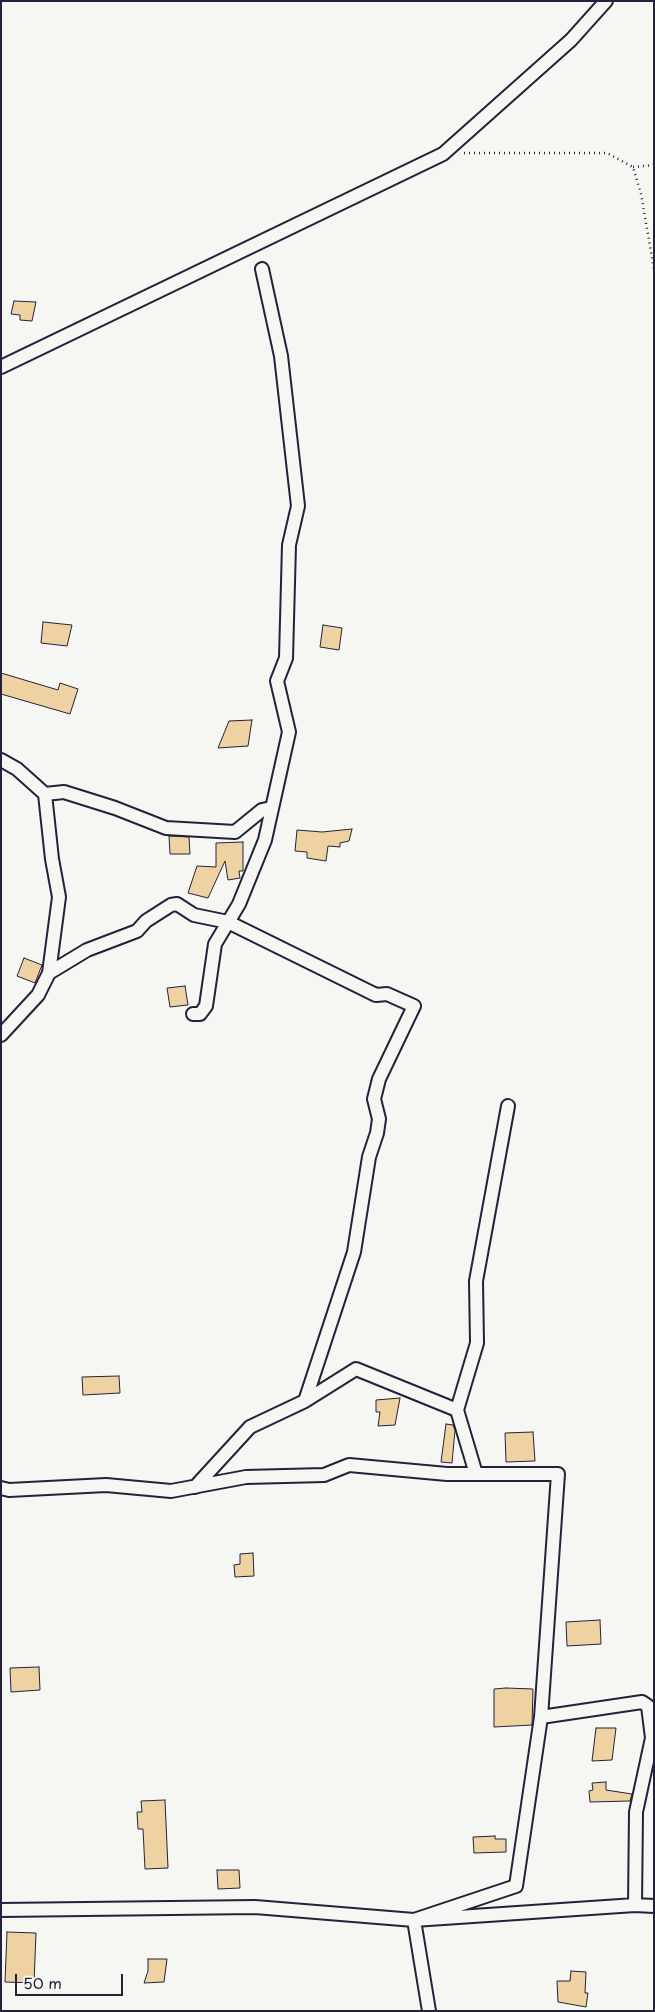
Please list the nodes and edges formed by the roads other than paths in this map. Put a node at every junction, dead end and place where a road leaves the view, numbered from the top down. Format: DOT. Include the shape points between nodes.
graph roads {
  1 [pos="606,1"];
  2 [pos="262,269"];
  3 [pos="1,367"];
  4 [pos="1,760"];
  5 [pos="46,794"];
  6 [pos="271,808"];
  7 [pos="228,922"];
  8 [pos="49,973"];
  9 [pos="194,1014"];
  10 [pos="1,1035"];
  11 [pos="508,1106"];
  12 [pos="305,1401"];
  13 [pos="457,1410"];
  14 [pos="476,1474"];
  15 [pos="194,1487"];
  16 [pos="1,1488"];
  17 [pos="542,1717"];
  18 [pos="635,1905"];
  19 [pos="654,1906"];
  20 [pos="1,1910"];
  21 [pos="414,1920"];
  22 [pos="429,2011"];
  1 -- 3 [label="street" via="571,40 443,154"];
  2 -- 6 [label="street" via="281,356 298,506 289,545 286,658 278,681 289,732"];
  4 -- 5 [label="street" via="17,768"];
  5 -- 6 [label="street" via="64,792 166,828 235,832 262,810"];
  5 -- 8 [label="street" via="59,898"];
  6 -- 7 [label="street" via="265,840 239,904"];
  7 -- 8 [label="street" via="194,915 177,904 171,905 137,931 87,950"];
  7 -- 9 [label="street" via="215,944 206,1006 200,1014"];
  7 -- 12 [label="street" via="368,992 387,994 414,1006 379,1079 374,1099 379,1119 377,1134 369,1156 354,1252"];
  8 -- 10 [label="street" via="38,995"];
  11 -- 13 [label="street" via="476,1281 477,1343"];
  12 -- 13 [label="street" via="356,1369"];
  12 -- 15 [label="street" via="250,1427"];
  13 -- 14 [label="street"];
  14 -- 15 [label="street" via="349,1466 324,1474 246,1477"];
  14 -- 17 [label="street" via="558,1474"];
  15 -- 16 [label="street" via="171,1491 106,1485"];
  17 -- 18 [label="street" via="642,1702 648,1706 652,1738 636,1812"];
  17 -- 21 [label="street" via="516,1886"];
  18 -- 19 [label="street"];
  18 -- 21 [label="street"];
  20 -- 21 [label="street" via="255,1907"];
  21 -- 22 [label="street"];
}
